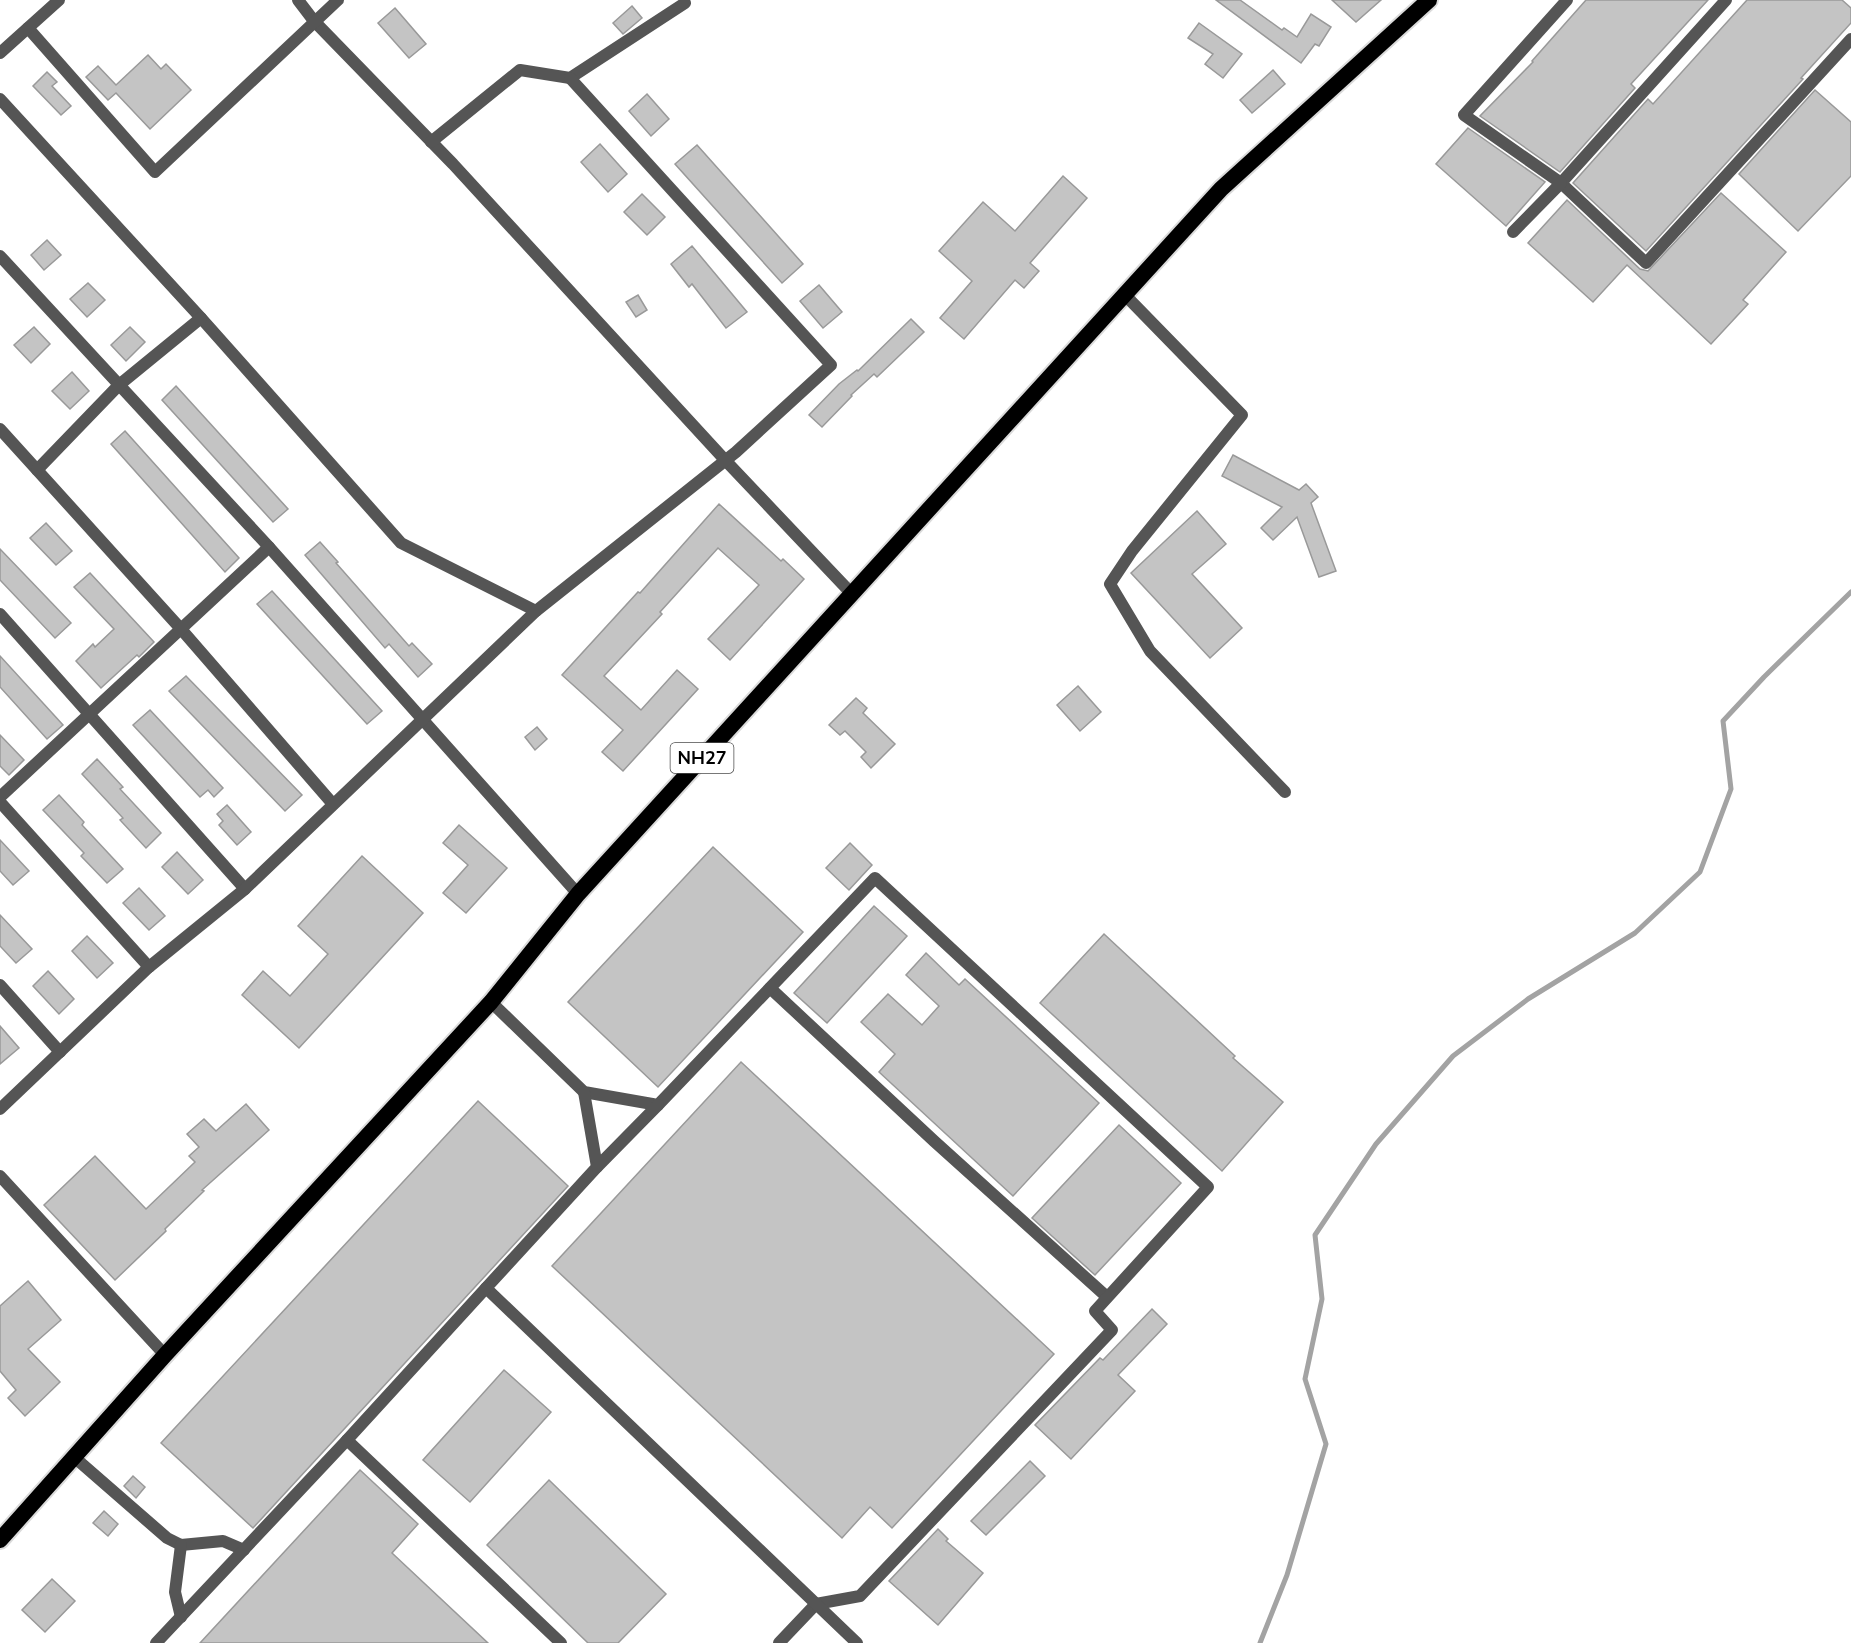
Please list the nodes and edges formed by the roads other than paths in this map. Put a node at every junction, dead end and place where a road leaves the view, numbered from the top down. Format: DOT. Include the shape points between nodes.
graph roads {
  1 [pos="59,0"];
  2 [pos="298,0"];
  3 [pos="338,0"];
  4 [pos="1429,0"];
  5 [pos="1567,0"];
  6 [pos="1726,0"];
  7 [pos="685,3"];
  8 [pos="314,21"];
  9 [pos="28,28"];
  10 [pos="1851,39"];
  11 [pos="0,53"];
  12 [pos="570,78"];
  13 [pos="0,99"];
  14 [pos="431,142"];
  15 [pos="1561,183"];
  16 [pos="1513,232"];
  17 [pos="0,256"];
  18 [pos="1125,295"];
  19 [pos="201,318"];
  20 [pos="119,385"];
  21 [pos="0,429"];
  22 [pos="725,460"];
  23 [pos="37,470"];
  24 [pos="268,546"];
  25 [pos="852,594"];
  26 [pos="536,611"];
  27 [pos="0,614"];
  28 [pos="181,629"];
  29 [pos="89,716"];
  30 [pos="423,720"];
  31 [pos="1285,792"];
  32 [pos="0,797"];
  33 [pos="0,802"];
  34 [pos="332,803"];
  35 [pos="245,888"];
  36 [pos="578,894"];
  37 [pos="148,967"];
  38 [pos="0,985"];
  39 [pos="770,988"];
  40 [pos="491,1002"];
  41 [pos="60,1052"];
  42 [pos="584,1092"];
  43 [pos="658,1105"];
  44 [pos="0,1109"];
  45 [pos="597,1167"];
  46 [pos="0,1176"];
  47 [pos="486,1288"];
  48 [pos="1107,1297"];
  49 [pos="165,1355"];
  50 [pos="347,1440"];
  51 [pos="74,1457"];
  52 [pos="0,1540"];
  53 [pos="181,1545"];
  54 [pos="244,1550"];
  55 [pos="816,1604"];
  56 [pos="181,1617"];
  57 [pos="156,1643"];
  58 [pos="561,1643"];
  59 [pos="779,1643"];
  60 [pos="857,1643"];
  1 -- 9 [label="street"];
  2 -- 8 [label="street"];
  3 -- 8 [label="street"];
  4 -- 18 [label="highway, NH27" via="1221,189"];
  5 -- 15 [label="street" via="1464,115"];
  6 -- 15 [label="street"];
  7 -- 12 [label="street"];
  8 -- 9 [label="street" via="155,172"];
  8 -- 14 [label="street"];
  9 -- 11 [label="street"];
  10 -- 15 [label="street" via="1646,263"];
  12 -- 14 [label="street" via="520,70"];
  12 -- 22 [label="street" via="831,365"];
  13 -- 19 [label="street"];
  14 -- 22 [label="street"];
  15 -- 16 [label="street"];
  17 -- 20 [label="street"];
  18 -- 25 [label="highway, NH27"];
  18 -- 31 [label="street" via="1242,415 1132,550 1110,584 1150,651"];
  19 -- 20 [label="street"];
  19 -- 26 [label="street" via="402,543"];
  20 -- 23 [label="street"];
  20 -- 24 [label="street"];
  21 -- 23 [label="street"];
  22 -- 25 [label="street"];
  22 -- 26 [label="street"];
  23 -- 28 [label="street"];
  24 -- 28 [label="street"];
  24 -- 30 [label="street"];
  25 -- 36 [label="highway, NH27"];
  26 -- 30 [label="street"];
  27 -- 29 [label="street"];
  28 -- 29 [label="street"];
  28 -- 34 [label="street"];
  29 -- 32 [label="street"];
  29 -- 35 [label="street"];
  30 -- 34 [label="street"];
  30 -- 36 [label="street"];
  33 -- 37 [label="street"];
  34 -- 35 [label="street"];
  35 -- 37 [label="street"];
  36 -- 40 [label="highway, NH27"];
  37 -- 41 [label="street"];
  38 -- 41 [label="street"];
  39 -- 43 [label="street"];
  39 -- 48 [label="street"];
  39 -- 48 [label="street" via="875,878 884,886 1208,1187"];
  40 -- 42 [label="street"];
  40 -- 49 [label="highway, NH27"];
  41 -- 44 [label="street"];
  42 -- 43 [label="street"];
  42 -- 45 [label="street"];
  43 -- 45 [label="street"];
  45 -- 47 [label="street"];
  46 -- 49 [label="street"];
  47 -- 50 [label="street"];
  47 -- 55 [label="street"];
  48 -- 55 [label="street" via="1095,1311 1112,1330 861,1596"];
  49 -- 51 [label="highway, NH27"];
  50 -- 54 [label="street"];
  50 -- 58 [label="street"];
  51 -- 52 [label="highway, NH27"];
  51 -- 53 [label="street" via="167,1538"];
  53 -- 54 [label="street" via="223,1541"];
  53 -- 56 [label="street" via="175,1592"];
  54 -- 56 [label="street"];
  55 -- 59 [label="street"];
  55 -- 60 [label="street"];
  56 -- 57 [label="street"];
}
